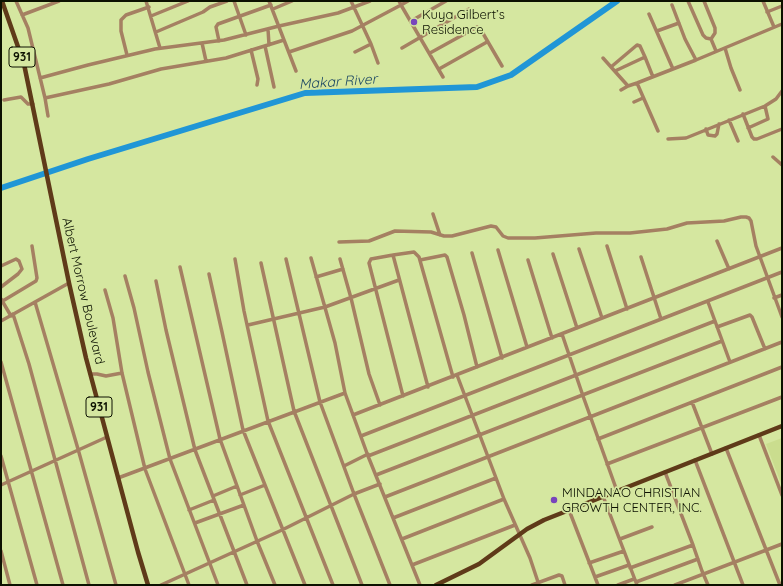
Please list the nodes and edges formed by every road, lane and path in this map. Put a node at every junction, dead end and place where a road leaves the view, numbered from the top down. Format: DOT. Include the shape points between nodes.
graph roads {
  1 [pos="2,1"];
  2 [pos="16,1"];
  3 [pos="59,1"];
  4 [pos="146,1"];
  5 [pos="188,1"];
  6 [pos="227,1"];
  7 [pos="234,1"];
  8 [pos="292,1"];
  9 [pos="351,1"];
  10 [pos="370,1"];
  11 [pos="408,1"];
  12 [pos="446,1"];
  13 [pos="688,1"];
  14 [pos="704,1"];
  15 [pos="763,1"];
  16 [pos="270,3"];
  17 [pos="400,3"];
  18 [pos="672,5"];
  19 [pos="782,6"];
  20 [pos="354,7"];
  21 [pos="148,8"];
  22 [pos="272,9"];
  23 [pos="469,9"];
  24 [pos="6,12"];
  25 [pos="768,12"];
  26 [pos="649,14"];
  27 [pos="1,15"];
  28 [pos="22,15"];
  29 [pos="151,16"];
  30 [pos="240,17"];
  31 [pos="411,22"];
  32 [pos="680,23"];
  33 [pos="782,24"];
  34 [pos="279,26"];
  35 [pos="362,27"];
  36 [pos="774,27"];
  37 [pos="268,29"];
  38 [pos="656,31"];
  39 [pos="156,32"];
  40 [pos="246,34"];
  41 [pos="420,37"];
  42 [pos="711,39"];
  43 [pos="284,40"];
  44 [pos="219,41"];
  45 [pos="487,42"];
  46 [pos="202,43"];
  47 [pos="371,44"];
  48 [pos="267,45"];
  49 [pos="160,48"];
  50 [pos="402,48"];
  51 [pos="726,48"];
  52 [pos="251,50"];
  53 [pos="716,51"];
  54 [pos="289,52"];
  55 [pos="355,52"];
  56 [pos="430,53"];
  57 [pos="127,56"];
  58 [pos="645,57"];
  59 [pos="603,58"];
  60 [pos="696,60"];
  61 [pos="206,61"];
  62 [pos="378,63"];
  63 [pos="502,66"];
  64 [pos="611,67"];
  65 [pos="439,69"];
  66 [pos="673,69"];
  67 [pos="296,71"];
  68 [pos="615,71"];
  69 [pos="443,77"];
  70 [pos="653,77"];
  71 [pos="40,78"];
  72 [pos="637,84"];
  73 [pos="256,85"];
  74 [pos="628,86"];
  75 [pos="274,87"];
  76 [pos="621,90"];
  77 [pos="740,90"];
  78 [pos="781,94"];
  79 [pos="45,98"];
  80 [pos="643,98"];
  81 [pos="4,100"];
  82 [pos="634,102"];
  83 [pos="33,104"];
  84 [pos="765,106"];
  85 [pos="743,114"];
  86 [pos="48,116"];
  87 [pos="729,120"];
  88 [pos="719,124"];
  89 [pos="748,128"];
  90 [pos="706,129"];
  91 [pos="782,129"];
  92 [pos="658,131"];
  93 [pos="668,139"];
  94 [pos="738,141"];
  95 [pos="773,157"];
  96 [pos="782,165"];
  97 [pos="433,214"];
  98 [pos="440,235"];
  99 [pos="717,241"];
  100 [pos="339,242"];
  101 [pos="32,246"];
  102 [pos="607,246"];
  103 [pos="782,248"];
  104 [pos="579,249"];
  105 [pos="498,250"];
  106 [pos="472,254"];
  107 [pos="553,254"];
  108 [pos="393,255"];
  109 [pos="641,257"];
  110 [pos="760,257"];
  111 [pos="311,258"];
  112 [pos="235,259"];
  113 [pos="286,259"];
  114 [pos="340,259"];
  115 [pos="420,260"];
  116 [pos="528,260"];
  117 [pos="261,263"];
  118 [pos="1,266"];
  119 [pos="180,267"];
  120 [pos="343,269"];
  121 [pos="729,269"];
  122 [pos="782,272"];
  123 [pos="209,274"];
  124 [pos="125,276"];
  125 [pos="316,276"];
  126 [pos="767,278"];
  127 [pos="399,280"];
  128 [pos="156,281"];
  129 [pos="69,283"];
  130 [pos="1,287"];
  131 [pos="376,288"];
  132 [pos="105,290"];
  133 [pos="782,295"];
  134 [pos="351,298"];
  135 [pos="654,298"];
  136 [pos="774,298"];
  137 [pos="1,301"];
  138 [pos="35,302"];
  139 [pos="708,302"];
  140 [pos="325,307"];
  141 [pos="627,309"];
  142 [pos="298,313"];
  143 [pos="12,315"];
  144 [pos="782,317"];
  145 [pos="602,318"];
  146 [pos="273,319"];
  147 [pos="661,319"];
  148 [pos="1,321"];
  149 [pos="715,321"];
  150 [pos="248,325"];
  151 [pos="717,327"];
  152 [pos="577,328"];
  153 [pos="562,334"];
  154 [pos="552,338"];
  155 [pos="722,342"];
  156 [pos="782,342"];
  157 [pos="527,347"];
  158 [pos="765,348"];
  159 [pos="569,355"];
  160 [pos="502,358"];
  161 [pos="1,362"];
  162 [pos="730,362"];
  163 [pos="478,367"];
  164 [pos="782,367"];
  165 [pos="122,373"];
  166 [pos="91,374"];
  167 [pos="455,376"];
  168 [pos="576,376"];
  169 [pos="428,387"];
  170 [pos="345,393"];
  171 [pos="403,396"];
  172 [pos="465,396"];
  173 [pos="583,396"];
  174 [pos="782,397"];
  175 [pos="320,402"];
  176 [pos="692,402"];
  177 [pos="380,405"];
  178 [pos="294,411"];
  179 [pos="353,416"];
  180 [pos="473,416"];
  181 [pos="590,417"];
  182 [pos="268,421"];
  183 [pos="782,426"];
  184 [pos="702,428"];
  185 [pos="243,430"];
  186 [pos="480,435"];
  187 [pos="759,435"];
  188 [pos="107,436"];
  189 [pos="361,436"];
  190 [pos="220,439"];
  191 [pos="598,439"];
  192 [pos="726,448"];
  193 [pos="78,449"];
  194 [pos="195,450"];
  195 [pos="712,454"];
  196 [pos="368,455"];
  197 [pos="1,456"];
  198 [pos="488,456"];
  199 [pos="170,459"];
  200 [pos="54,460"];
  201 [pos="696,460"];
  202 [pos="607,464"];
  203 [pos="344,466"];
  204 [pos="145,469"];
  205 [pos="32,470"];
  206 [pos="665,472"];
  207 [pos="376,475"];
  208 [pos="118,478"];
  209 [pos="496,478"];
  210 [pos="8,481"];
  211 [pos="380,484"];
  212 [pos="1,485"];
  213 [pos="265,485"];
  214 [pos="237,486"];
  215 [pos="617,491"];
  216 [pos="354,494"];
  217 [pos="240,495"];
  218 [pos="782,495"];
  219 [pos="603,496"];
  220 [pos="385,497"];
  221 [pos="213,498"];
  222 [pos="504,499"];
  223 [pos="244,505"];
  224 [pos="330,506"];
  225 [pos="189,510"];
  226 [pos="569,510"];
  227 [pos="219,513"];
  228 [pos="307,517"];
  229 [pos="393,518"];
  230 [pos="195,523"];
  231 [pos="515,525"];
  232 [pos="652,527"];
  233 [pos="282,530"];
  234 [pos="520,535"];
  235 [pos="402,539"];
  236 [pos="620,539"];
  237 [pos="257,541"];
  238 [pos="782,544"];
  239 [pos="694,545"];
  240 [pos="766,550"];
  241 [pos="1,551"];
  242 [pos="234,551"];
  243 [pos="624,551"];
  244 [pos="698,559"];
  245 [pos="209,563"];
  246 [pos="589,563"];
  247 [pos="733,563"];
  248 [pos="412,565"];
  249 [pos="630,567"];
  250 [pos="184,574"];
  251 [pos="703,575"];
  252 [pos="594,576"];
  253 [pos="635,582"];
  254 [pos="538,584"];
  255 [pos="10,585"];
  256 [pos="37,585"];
  257 [pos="63,585"];
  258 [pos="89,585"];
  259 [pos="116,585"];
  260 [pos="148,585"];
  261 [pos="161,585"];
  262 [pos="189,585"];
  263 [pos="218,585"];
  264 [pos="247,585"];
  265 [pos="275,585"];
  266 [pos="305,585"];
  267 [pos="333,585"];
  268 [pos="362,585"];
  269 [pos="390,585"];
  270 [pos="420,585"];
  271 [pos="436,585"];
  272 [pos="532,585"];
  273 [pos="565,585"];
  274 [pos="598,585"];
  275 [pos="618,585"];
  276 [pos="675,585"];
  277 [pos="708,585"];
  278 [pos="743,585"];
  279 [pos="780,585"];
  1 -- 24 [label="main road, Albert Morrow Boulevard / 931"];
  2 -- 28 [label="street"];
  3 -- 28 [label="street"];
  4 -- 21 [label="street"];
  5 -- 29 [label="street"];
  6 -- 39 [label="street"];
  7 -- 30 [label="street"];
  8 -- 22 [label="street"];
  9 -- 20 [label="street"];
  10 -- 20 [label="street"];
  11 -- 17 [label="street"];
  12 -- 31 [label="street"];
  13 -- 42 [label="street" via="703,35"];
  14 -- 42 [label="street" via="715,28"];
  15 -- 25 [label="street"];
  16 -- 22 [label="street"];
  16 -- 30 [label="street"];
  17 -- 31 [label="street"];
  17 -- 35 [label="street"];
  18 -- 32 [label="street"];
  19 -- 25 [label="street"];
  20 -- 34 [label="street"];
  20 -- 35 [label="street"];
  21 -- 29 [label="street"];
  21 -- 57 [label="street" via="126,15 121,20"];
  22 -- 34 [label="street"];
  23 -- 41 [label="street"];
  24 -- 27 [label="street"];
  24 -- 83 [label="main road, Albert Morrow Boulevard / 931" via="24,64"];
  25 -- 36 [label="street"];
  26 -- 38 [label="street"];
  28 -- 71 [label="street" via="28,28"];
  29 -- 39 [label="street"];
  30 -- 40 [label="street"];
  30 -- 44 [label="street" via="217,25"];
  31 -- 41 [label="street"];
  32 -- 38 [label="street"];
  32 -- 60 [label="street"];
  33 -- 36 [label="street"];
  34 -- 37 [label="street"];
  34 -- 43 [label="street"];
  35 -- 47 [label="street"];
  35 -- 54 [label="street"];
  36 -- 51 [label="street"];
  37 -- 40 [label="street"];
  37 -- 48 [label="street"];
  38 -- 66 [label="street"];
  39 -- 49 [label="street"];
  40 -- 44 [label="street"];
  41 -- 50 [label="street"];
  41 -- 56 [label="street"];
  42 -- 53 [label="street"];
  43 -- 48 [label="street"];
  43 -- 54 [label="street"];
  44 -- 46 [label="street"];
  45 -- 56 [label="street" via="481,30 476,27"];
  45 -- 63 [label="street"];
  45 -- 65 [label="street"];
  46 -- 49 [label="street"];
  46 -- 61 [label="street"];
  47 -- 55 [label="street"];
  47 -- 62 [label="street"];
  48 -- 52 [label="street"];
  48 -- 75 [label="street"];
  49 -- 57 [label="street"];
  51 -- 53 [label="street"];
  51 -- 77 [label="street"];
  52 -- 61 [label="street"];
  52 -- 73 [label="street" via="258,79"];
  53 -- 60 [label="street"];
  54 -- 67 [label="street"];
  56 -- 65 [label="street"];
  57 -- 71 [label="street"];
  58 -- 64 [label="street" via="637,45"];
  58 -- 68 [label="street"];
  58 -- 70 [label="street"];
  59 -- 64 [label="street"];
  60 -- 66 [label="street"];
  61 -- 79 [label="street" via="162,69"];
  64 -- 68 [label="street"];
  65 -- 69 [label="street"];
  66 -- 70 [label="street"];
  68 -- 74 [label="street"];
  70 -- 72 [label="street"];
  71 -- 79 [label="street"];
  72 -- 74 [label="street"];
  72 -- 80 [label="street"];
  74 -- 76 [label="street"];
  78 -- 84 [label="street"];
  79 -- 86 [label="street"];
  80 -- 82 [label="street"];
  80 -- 92 [label="street"];
  81 -- 83 [label="street" via="21,97 28,104"];
  83 -- 129 [label="main road, Albert Morrow Boulevard / 931"];
  84 -- 85 [label="street"];
  84 -- 89 [label="street" via="768,119"];
  85 -- 87 [label="street"];
  85 -- 89 [label="street"];
  87 -- 88 [label="street"];
  87 -- 94 [label="street"];
  88 -- 90 [label="street"];
  88 -- 90 [label="street" via="715,136 708,135"];
  89 -- 91 [label="street" via="755,139"];
  90 -- 93 [label="street" via="683,138"];
  95 -- 96 [label="street"];
  97 -- 98 [label="street"];
  98 -- 100 [label="street" via="431,232 396,231 369,241"];
  98 -- 110 [label="street" via="452,236 491,226 496,227 508,238 630,233 744,217 751,221 754,242"];
  99 -- 121 [label="street"];
  101 -- 137 [label="street" via="37,279"];
  102 -- 141 [label="street"];
  103 -- 110 [label="street"];
  104 -- 145 [label="street"];
  105 -- 157 [label="street"];
  106 -- 160 [label="street"];
  107 -- 152 [label="street"];
  108 -- 115 [label="street" via="414,252"];
  108 -- 127 [label="street"];
  108 -- 131 [label="street" via="369,261"];
  109 -- 135 [label="street"];
  110 -- 121 [label="street"];
  110 -- 126 [label="street"];
  111 -- 125 [label="street"];
  112 -- 150 [label="street"];
  113 -- 142 [label="street"];
  114 -- 120 [label="street"];
  115 -- 163 [label="street" via="444,255 447,257"];
  115 -- 167 [label="street"];
  116 -- 154 [label="street"];
  117 -- 146 [label="street"];
  118 -- 130 [label="street" via="16,259 22,269"];
  119 -- 190 [label="street"];
  120 -- 125 [label="street"];
  120 -- 134 [label="street"];
  121 -- 135 [label="street"];
  122 -- 126 [label="street"];
  123 -- 185 [label="street"];
  124 -- 199 [label="street"];
  125 -- 140 [label="street"];
  126 -- 136 [label="street"];
  126 -- 139 [label="street"];
  127 -- 131 [label="street"];
  127 -- 169 [label="street"];
  128 -- 194 [label="street"];
  129 -- 138 [label="street"];
  129 -- 166 [label="main road, Albert Morrow Boulevard / 931"];
  131 -- 134 [label="street"];
  131 -- 171 [label="street"];
  132 -- 165 [label="street" via="113,318"];
  133 -- 136 [label="street"];
  134 -- 140 [label="street"];
  134 -- 177 [label="street"];
  135 -- 141 [label="street"];
  135 -- 147 [label="street"];
  136 -- 144 [label="street"];
  137 -- 143 [label="street"];
  138 -- 143 [label="street"];
  138 -- 193 [label="street"];
  139 -- 147 [label="street"];
  139 -- 149 [label="street"];
  140 -- 142 [label="street"];
  140 -- 170 [label="street" via="339,357"];
  141 -- 145 [label="street"];
  142 -- 146 [label="street"];
  142 -- 175 [label="street"];
  143 -- 148 [label="street"];
  143 -- 200 [label="street" via="29,364"];
  145 -- 152 [label="street"];
  146 -- 150 [label="street"];
  146 -- 178 [label="street"];
  147 -- 159 [label="street"];
  149 -- 151 [label="street"];
  149 -- 168 [label="street"];
  150 -- 182 [label="street"];
  151 -- 155 [label="street"];
  151 -- 158 [label="street" via="750,315"];
  152 -- 153 [label="street"];
  153 -- 154 [label="street"];
  153 -- 159 [label="street"];
  154 -- 157 [label="street"];
  155 -- 162 [label="street"];
  155 -- 173 [label="street"];
  156 -- 158 [label="street"];
  157 -- 160 [label="street"];
  158 -- 162 [label="street"];
  159 -- 168 [label="street"];
  159 -- 172 [label="street"];
  160 -- 163 [label="street"];
  161 -- 205 [label="street"];
  162 -- 181 [label="street"];
  163 -- 167 [label="street"];
  164 -- 176 [label="street"];
  165 -- 166 [label="street" via="106,376"];
  165 -- 204 [label="street"];
  166 -- 188 [label="main road, Albert Morrow Boulevard / 931"];
  167 -- 169 [label="street"];
  167 -- 172 [label="street"];
  168 -- 173 [label="street"];
  168 -- 180 [label="street"];
  169 -- 171 [label="street"];
  170 -- 175 [label="street"];
  170 -- 179 [label="street"];
  171 -- 177 [label="street"];
  172 -- 180 [label="street"];
  172 -- 189 [label="street"];
  173 -- 181 [label="street"];
  173 -- 186 [label="street"];
  174 -- 184 [label="street"];
  175 -- 178 [label="street"];
  175 -- 203 [label="street"];
  176 -- 184 [label="street"];
  176 -- 191 [label="street"];
  177 -- 179 [label="street"];
  178 -- 182 [label="street"];
  178 -- 224 [label="street"];
  179 -- 189 [label="street"];
  180 -- 186 [label="street"];
  180 -- 196 [label="street"];
  181 -- 191 [label="street"];
  181 -- 198 [label="street"];
  182 -- 185 [label="street"];
  182 -- 228 [label="street"];
  183 -- 187 [label="main road"];
  184 -- 195 [label="street"];
  184 -- 202 [label="street"];
  185 -- 190 [label="street"];
  185 -- 213 [label="street"];
  186 -- 198 [label="street"];
  186 -- 207 [label="street"];
  187 -- 192 [label="main road"];
  187 -- 218 [label="street"];
  188 -- 193 [label="street"];
  188 -- 208 [label="main road, Albert Morrow Boulevard / 931"];
  189 -- 196 [label="street"];
  190 -- 194 [label="street"];
  190 -- 214 [label="street"];
  191 -- 202 [label="street"];
  192 -- 195 [label="main road"];
  192 -- 240 [label="street"];
  193 -- 200 [label="street"];
  193 -- 259 [label="street"];
  194 -- 199 [label="street"];
  194 -- 221 [label="street"];
  195 -- 201 [label="main road"];
  196 -- 203 [label="street"];
  196 -- 207 [label="street"];
  197 -- 210 [label="street"];
  198 -- 209 [label="street"];
  198 -- 220 [label="street"];
  199 -- 204 [label="street"];
  199 -- 225 [label="street"];
  200 -- 205 [label="street"];
  200 -- 258 [label="street"];
  201 -- 206 [label="main road"];
  201 -- 247 [label="street" via="719,518"];
  202 -- 215 [label="street"];
  203 -- 216 [label="street"];
  204 -- 208 [label="street"];
  204 -- 250 [label="street"];
  205 -- 210 [label="street"];
  205 -- 257 [label="street"];
  206 -- 215 [label="main road"];
  206 -- 239 [label="street"];
  207 -- 211 [label="street"];
  208 -- 260 [label="main road, Albert Morrow Boulevard / 931"];
  209 -- 222 [label="street"];
  209 -- 229 [label="street"];
  210 -- 212 [label="street"];
  210 -- 256 [label="street"];
  211 -- 216 [label="street"];
  211 -- 220 [label="street"];
  213 -- 217 [label="street"];
  213 -- 233 [label="street"];
  214 -- 217 [label="street"];
  214 -- 221 [label="street"];
  215 -- 219 [label="main road"];
  216 -- 224 [label="street"];
  216 -- 269 [label="street"];
  217 -- 223 [label="street"];
  219 -- 226 [label="main road"];
  219 -- 236 [label="street"];
  220 -- 229 [label="street"];
  221 -- 225 [label="street"];
  221 -- 227 [label="street"];
  222 -- 231 [label="street"];
  222 -- 235 [label="street"];
  223 -- 227 [label="street"];
  223 -- 237 [label="street"];
  224 -- 228 [label="street"];
  224 -- 268 [label="street"];
  225 -- 230 [label="street"];
  226 -- 234 [label="main road" via="544,520"];
  226 -- 246 [label="street"];
  227 -- 230 [label="street"];
  227 -- 242 [label="street"];
  228 -- 233 [label="street"];
  228 -- 267 [label="street"];
  229 -- 235 [label="street"];
  230 -- 245 [label="street"];
  231 -- 234 [label="street"];
  231 -- 248 [label="street"];
  232 -- 236 [label="street"];
  233 -- 237 [label="street"];
  233 -- 266 [label="street"];
  234 -- 254 [label="street"];
  234 -- 271 [label="main road" via="479,564"];
  235 -- 248 [label="street"];
  236 -- 243 [label="street"];
  237 -- 242 [label="street"];
  237 -- 265 [label="street"];
  238 -- 240 [label="street"];
  239 -- 244 [label="street"];
  239 -- 249 [label="street"];
  240 -- 247 [label="street"];
  240 -- 279 [label="street"];
  241 -- 255 [label="street"];
  242 -- 245 [label="street"];
  242 -- 264 [label="street"];
  243 -- 246 [label="street"];
  243 -- 249 [label="street"];
  244 -- 251 [label="street"];
  244 -- 253 [label="street"];
  245 -- 250 [label="street"];
  245 -- 263 [label="street"];
  246 -- 252 [label="street"];
  247 -- 251 [label="street"];
  247 -- 278 [label="street"];
  248 -- 270 [label="street"];
  249 -- 252 [label="street"];
  249 -- 253 [label="street"];
  250 -- 261 [label="street"];
  250 -- 262 [label="street"];
  251 -- 276 [label="street"];
  251 -- 277 [label="street"];
  252 -- 274 [label="street"];
  253 -- 275 [label="street"];
  254 -- 272 [label="street"];
  254 -- 273 [label="street" via="559,575 562,576"];
}
